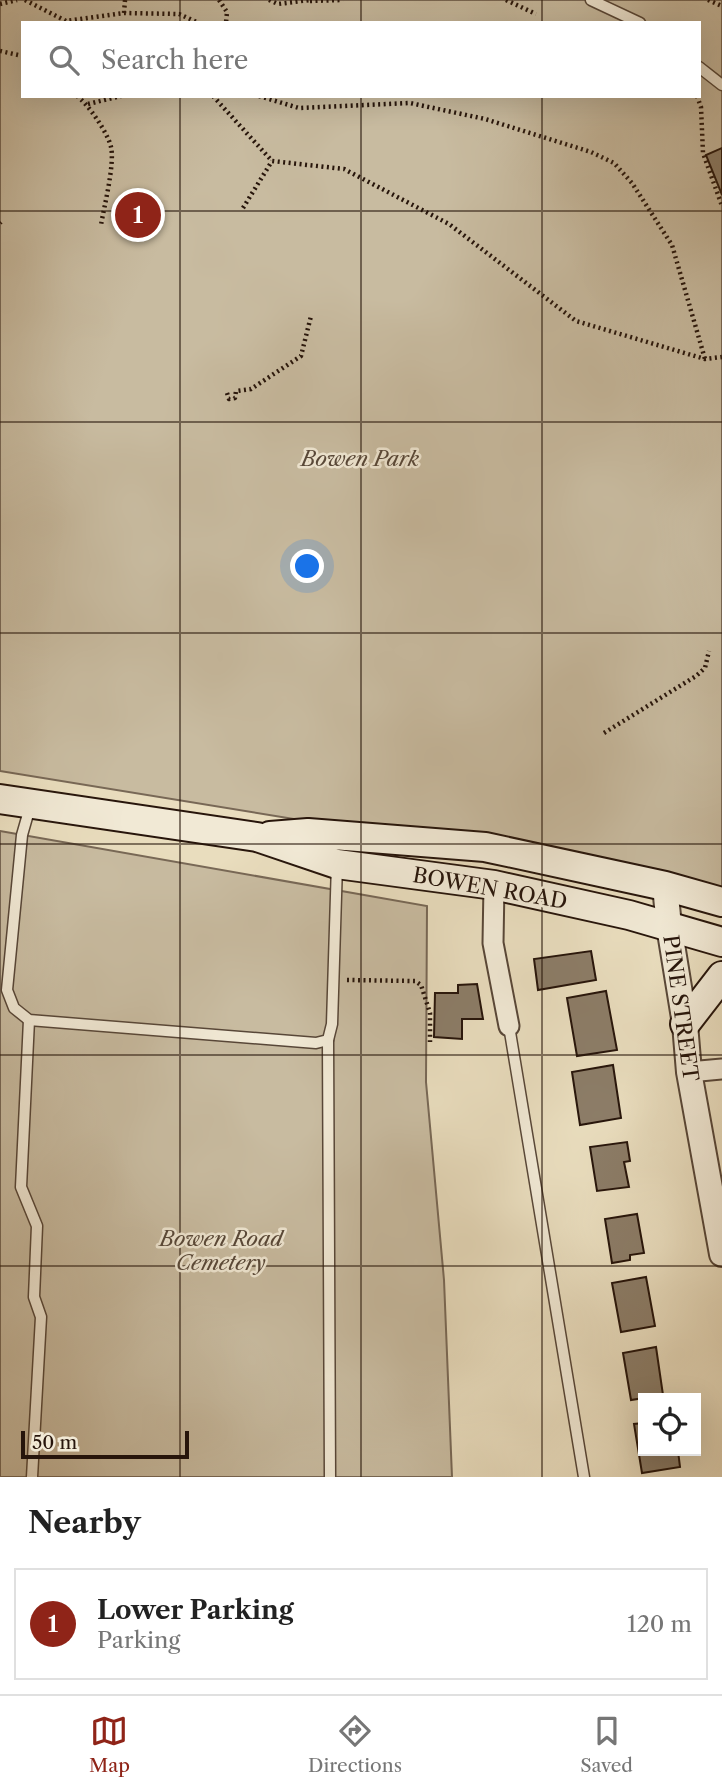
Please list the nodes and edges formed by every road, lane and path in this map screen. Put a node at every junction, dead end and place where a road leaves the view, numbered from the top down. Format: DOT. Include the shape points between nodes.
graph roads {
  1 [pos="17,0"];
  2 [pos="25,0"];
  3 [pos="125,0"];
  4 [pos="219,0"];
  5 [pos="268,0"];
  6 [pos="310,0"];
  7 [pos="343,0"];
  8 [pos="506,0"];
  9 [pos="591,0"];
  10 [pos="708,0"];
  11 [pos="277,2"];
  12 [pos="0,4"];
  13 [pos="722,6"];
  14 [pos="124,13"];
  15 [pos="536,14"];
  16 [pos="194,21"];
  17 [pos="226,21"];
  18 [pos="636,21"];
  19 [pos="0,51"];
  20 [pos="21,56"];
  21 [pos="701,69"];
  22 [pos="722,85"];
  23 [pos="80,98"];
  24 [pos="113,98"];
  25 [pos="215,98"];
  26 [pos="266,98"];
  27 [pos="698,98"];
  28 [pos="88,104"];
  29 [pos="272,161"];
  30 [pos="722,206"];
  31 [pos="243,208"];
  32 [pos="101,225"];
  33 [pos="311,316"];
  34 [pos="722,357"];
  35 [pos="705,359"];
  36 [pos="227,393"];
  37 [pos="709,651"];
  38 [pos="604,733"];
  39 [pos="0,799"];
  40 [pos="31,803"];
  41 [pos="257,837"];
  42 [pos="337,864"];
  43 [pos="494,885"];
  44 [pos="666,886"];
  45 [pos="722,902"];
  46 [pos="669,926"];
  47 [pos="722,942"];
  48 [pos="722,976"];
  49 [pos="332,980"];
  50 [pos="29,1020"];
  51 [pos="685,1024"];
  52 [pos="509,1026"];
  53 [pos="328,1040"];
  54 [pos="430,1042"];
  55 [pos="722,1069"];
  56 [pos="690,1072"];
  57 [pos="722,1254"];
  58 [pos="32,1477"];
  59 [pos="330,1477"];
  60 [pos="584,1477"];
  1 -- 12 [label="path"];
  2 -- 14 [label="path" via="66,21"];
  3 -- 14 [label="path"];
  4 -- 17 [label="path" via="227,12"];
  5 -- 11 [label="path"];
  6 -- 7 [label="path"];
  6 -- 11 [label="path"];
  8 -- 15 [label="path"];
  9 -- 18 [label="lane"];
  10 -- 13 [label="path"];
  14 -- 16 [label="path" via="179,14"];
  19 -- 20 [label="path"];
  21 -- 22 [label="lane"];
  23 -- 28 [label="path"];
  24 -- 28 [label="path"];
  25 -- 29 [label="path"];
  26 -- 35 [label="path" via="299,108 410,103 485,119 614,163 672,245"];
  27 -- 30 [label="path" via="703,153"];
  28 -- 32 [label="path" via="111,147"];
  29 -- 31 [label="path"];
  29 -- 35 [label="path" via="344,169 449,224 576,321"];
  33 -- 36 [label="path" via="301,356 251,389 236,391 235,398"];
  34 -- 35 [label="path"];
  37 -- 38 [label="path" via="705,668 696,676"];
  39 -- 40 [label="main road, BOWEN ROAD"];
  40 -- 41 [label="main road, BOWEN ROAD"];
  40 -- 50 [label="lane" via="22,835 7,990 14,1008"];
  41 -- 42 [label="main road, BOWEN ROAD"];
  41 -- 44 [label="main road, BOWEN ROAD" via="307,833 485,847"];
  42 -- 43 [label="main road, BOWEN ROAD"];
  42 -- 49 [label="lane"];
  43 -- 46 [label="main road, BOWEN ROAD"];
  43 -- 52 [label="street" via="492,943"];
  44 -- 45 [label="main road, BOWEN ROAD"];
  44 -- 46 [label="street, PINE STREET"];
  46 -- 47 [label="main road, BOWEN ROAD"];
  46 -- 51 [label="street, PINE STREET"];
  48 -- 51 [label="main road"];
  49 -- 53 [label="lane"];
  49 -- 54 [label="path" via="415,981 421,985 430,1013"];
  50 -- 53 [label="lane" via="316,1043"];
  50 -- 58 [label="lane" via="21,1187 37,1226 34,1297 41,1317"];
  51 -- 56 [label="street, PINE STREET"];
  52 -- 60 [label="lane"];
  53 -- 59 [label="lane"];
  55 -- 56 [label="street"];
  56 -- 57 [label="street, PINE STREET"];
}
